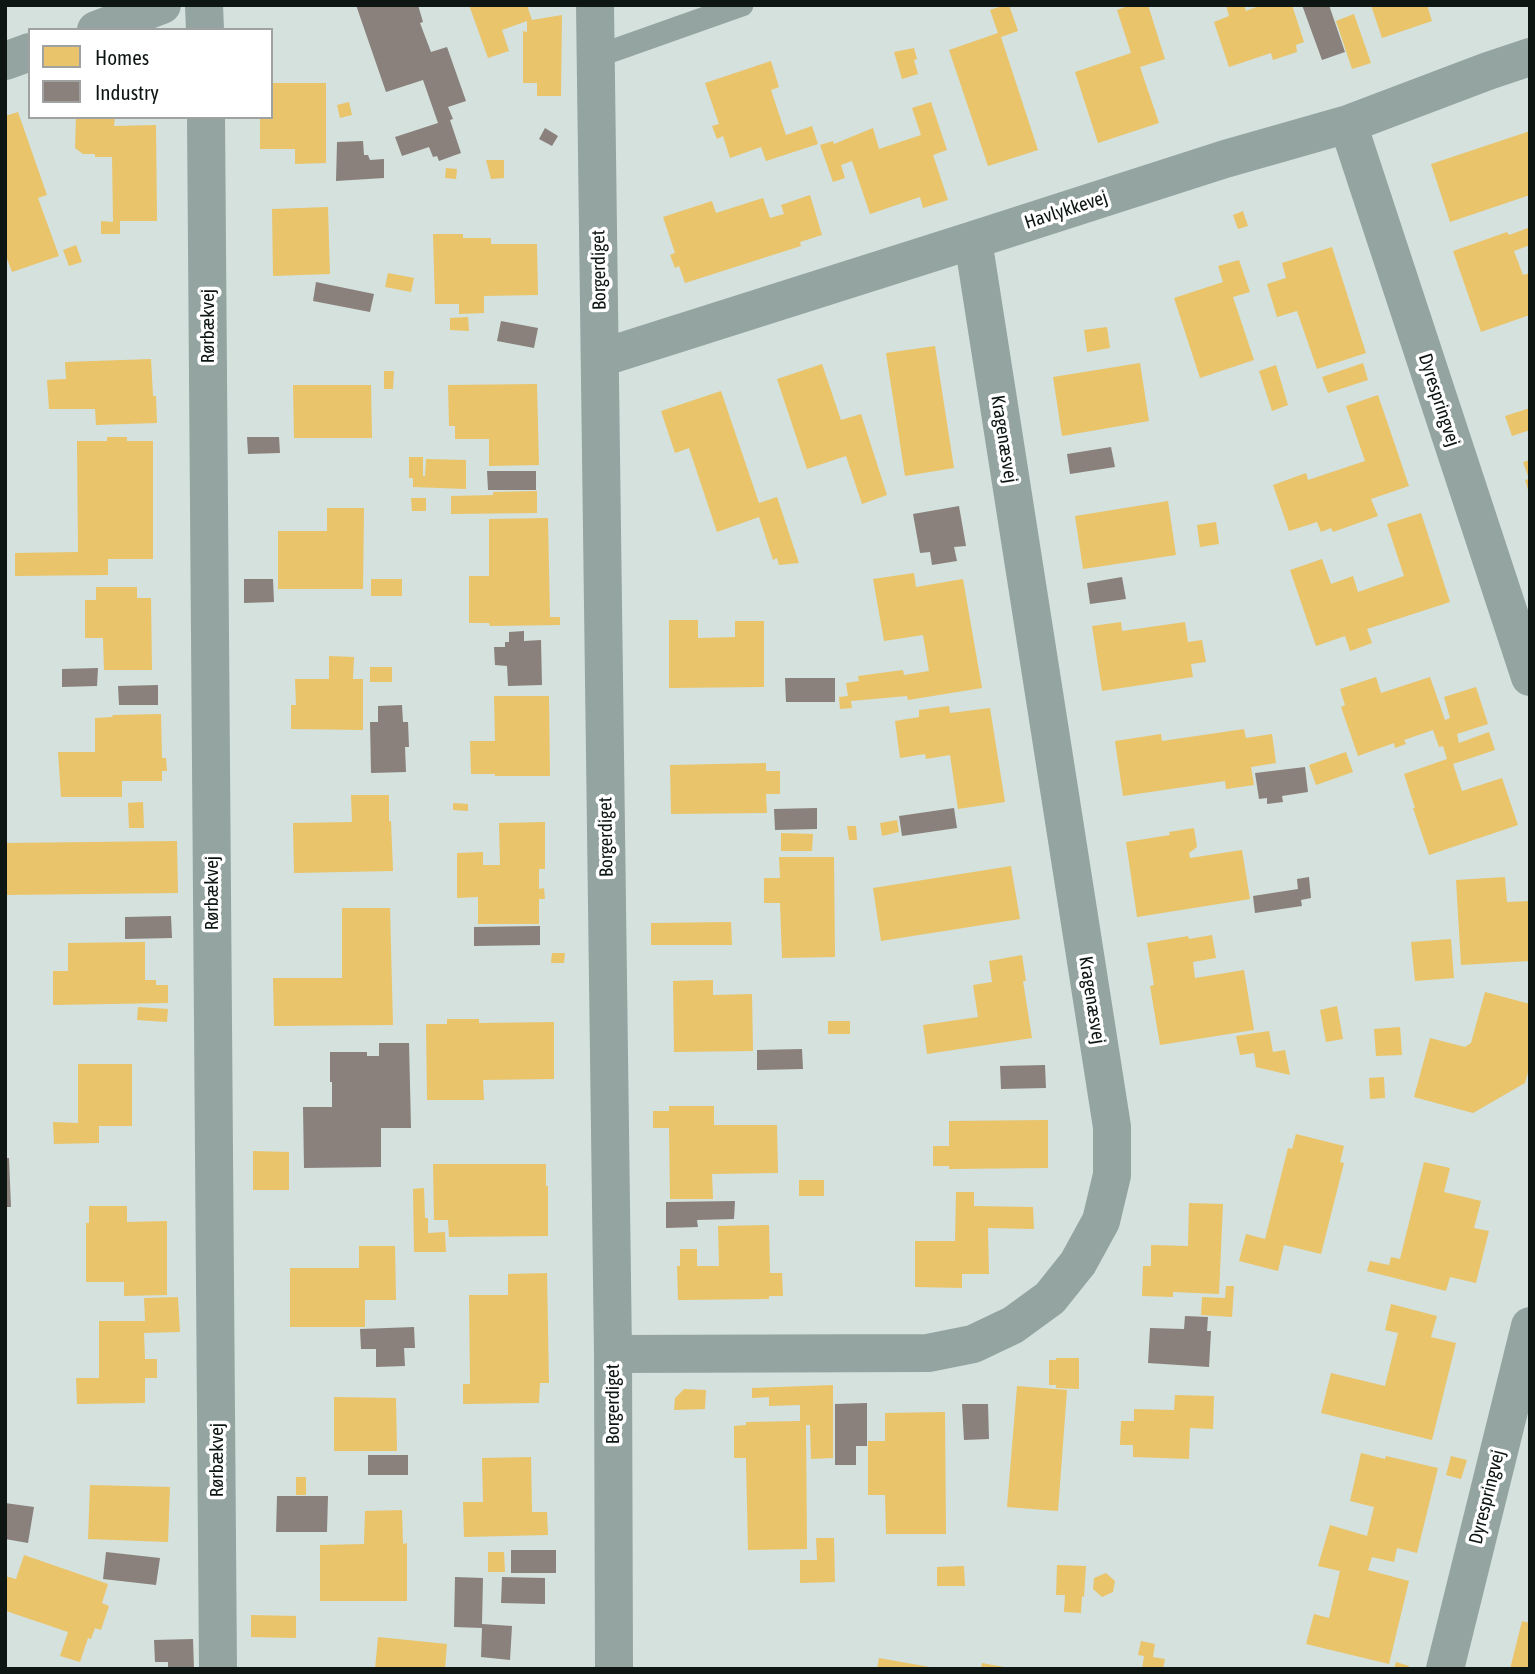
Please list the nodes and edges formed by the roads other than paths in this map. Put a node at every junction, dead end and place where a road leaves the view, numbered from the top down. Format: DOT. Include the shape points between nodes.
graph roads {
  1 [pos="162,5"];
  2 [pos="204,5"];
  3 [pos="595,5"];
  4 [pos="741,5"];
  5 [pos="103,20"];
  6 [pos="205,28"];
  7 [pos="28,53"];
  8 [pos="595,57"];
  9 [pos="1530,57"];
  10 [pos="5,61"];
  11 [pos="206,119"];
  12 [pos="1348,124"];
  13 [pos="973,240"];
  14 [pos="601,358"];
  15 [pos="1530,677"];
  16 [pos="1530,1326"];
  17 [pos="613,1354"];
  18 [pos="218,1669"];
  19 [pos="614,1669"];
  20 [pos="1445,1669"];
  1 -- 5 [label="street"];
  2 -- 6 [label="street"];
  3 -- 8 [label="street, Borgerdiget"];
  4 -- 8 [label="lane"];
  7 -- 10 [label="street"];
  8 -- 14 [label="street, Borgerdiget"];
  9 -- 12 [label="street, Havlykkevej"];
  11 -- 18 [label="street, Rørbækvej"];
  12 -- 13 [label="street, Havlykkevej"];
  12 -- 15 [label="street, Dyrespringvej"];
  13 -- 14 [label="street, Havlykkevej"];
  13 -- 17 [label="street, Kragenæsvej" via="1112,1126 1112,1175 1101,1221 1079,1263 1050,1298 1013,1325 972,1344 928,1353"];
  14 -- 17 [label="street, Borgerdiget"];
  16 -- 20 [label="street, Dyrespringvej"];
  17 -- 19 [label="street, Borgerdiget"];
}
